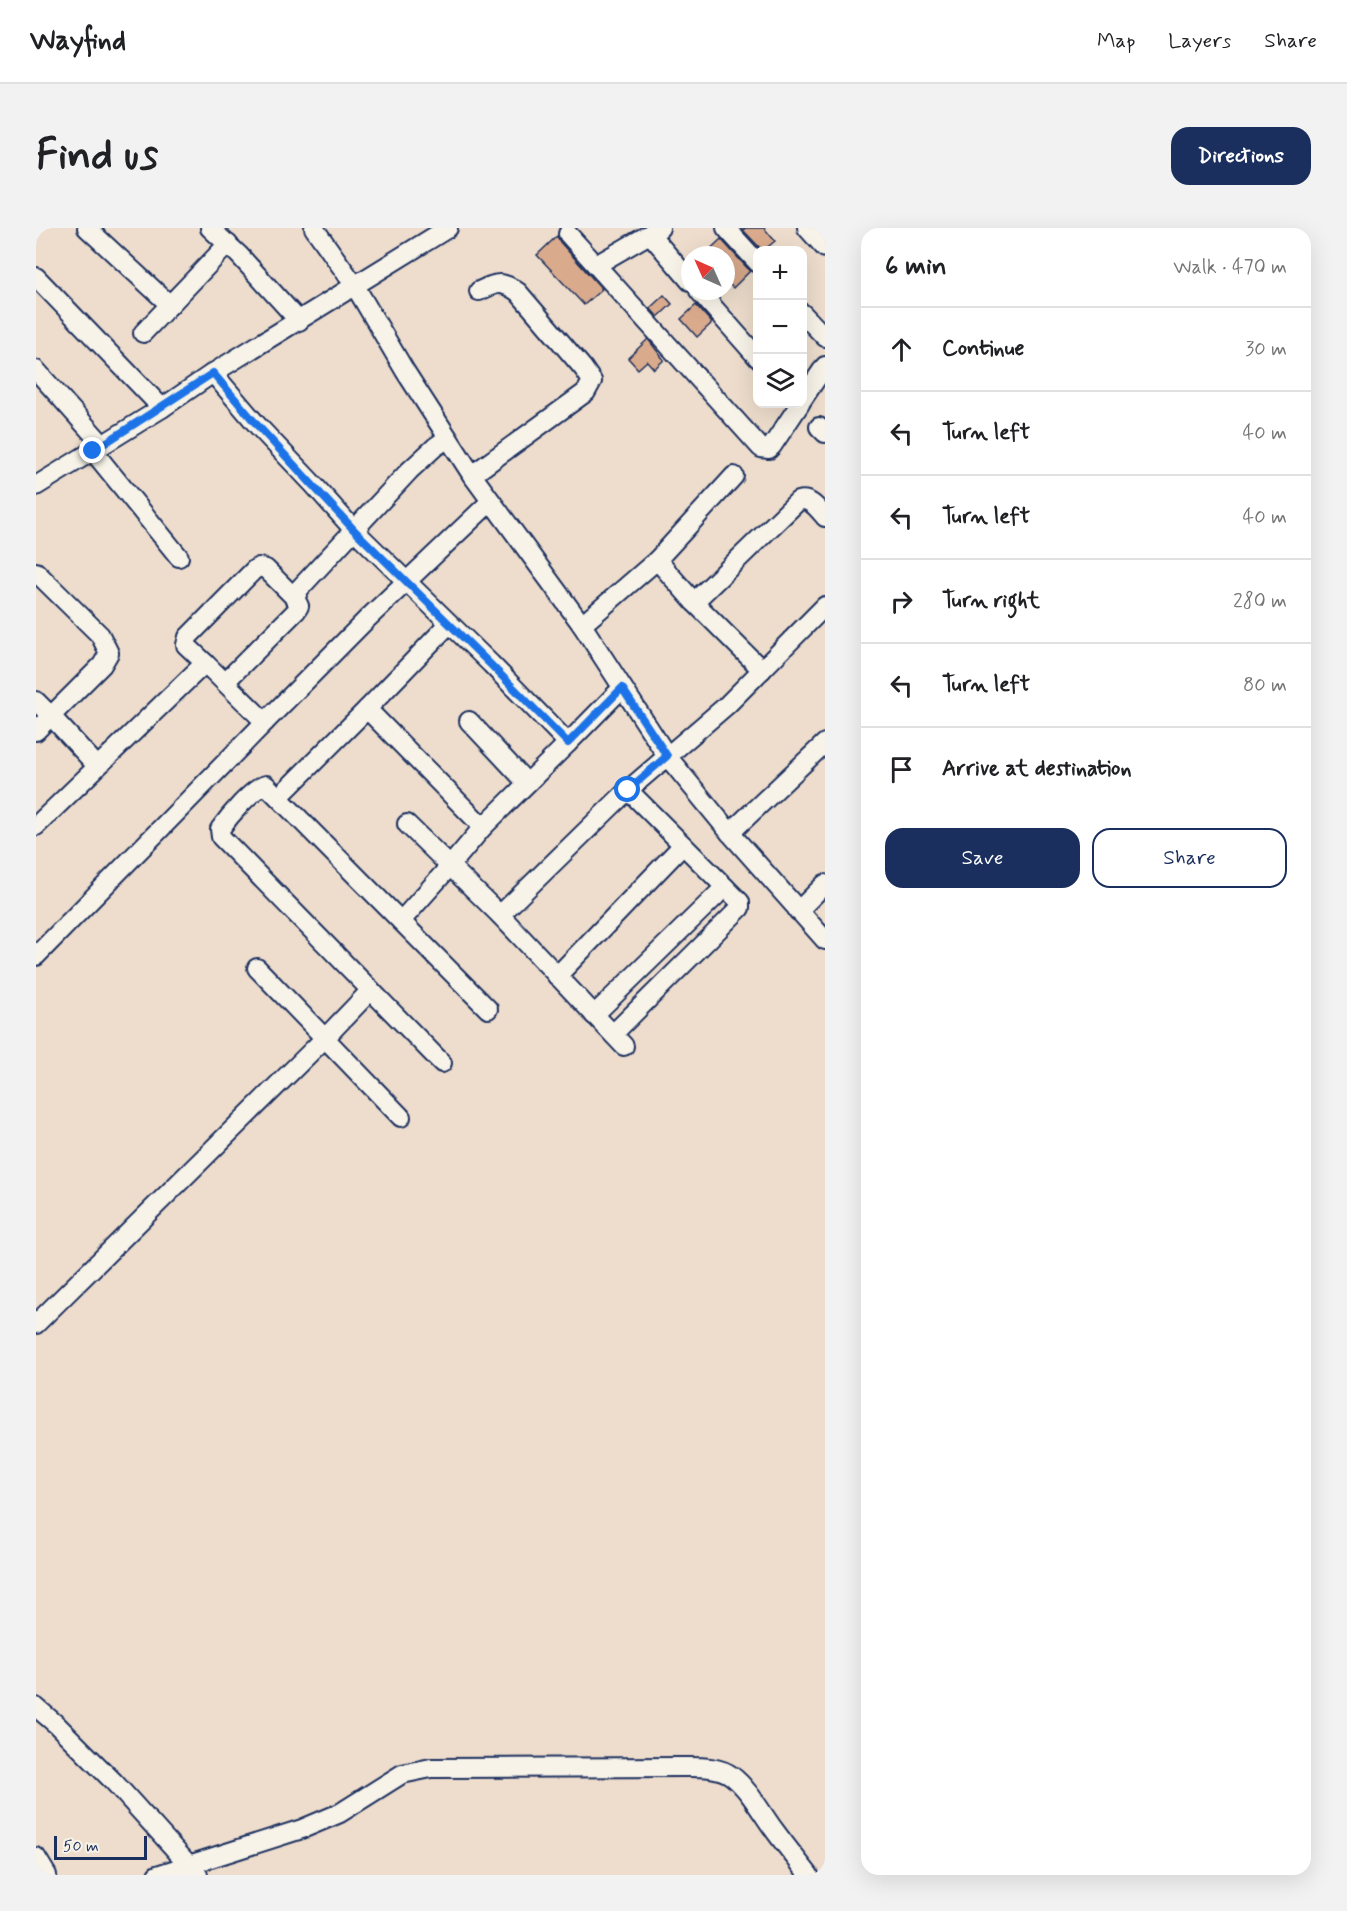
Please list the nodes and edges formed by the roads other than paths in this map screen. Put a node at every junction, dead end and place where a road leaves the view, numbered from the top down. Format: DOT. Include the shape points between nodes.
graph roads {
  1 [pos="87,228"];
  2 [pos="210,228"];
  3 [pos="314,228"];
  4 [pos="448,228"];
  5 [pos="726,228"];
  6 [pos="807,228"];
  7 [pos="655,231"];
  8 [pos="568,234"];
  9 [pos="228,244"];
  10 [pos="825,248"];
  11 [pos="753,258"];
  12 [pos="596,265"];
  13 [pos="681,267"];
  14 [pos="36,277"];
  15 [pos="355,286"];
  16 [pos="479,291"];
  17 [pos="707,300"];
  18 [pos="170,305"];
  19 [pos="807,318"];
  20 [pos="299,321"];
  21 [pos="142,333"];
  22 [pos="825,337"];
  23 [pos="754,354"];
  24 [pos="825,366"];
  25 [pos="36,370"];
  26 [pos="213,373"];
  27 [pos="807,393"];
  28 [pos="162,408"];
  29 [pos="797,408"];
  30 [pos="448,438"];
  31 [pos="98,447"];
  32 [pos="472,475"];
  33 [pos="734,476"];
  34 [pos="36,486"];
  35 [pos="490,502"];
  36 [pos="825,517"];
  37 [pos="354,530"];
  38 [pos="180,557"];
  39 [pos="657,560"];
  40 [pos="36,572"];
  41 [pos="406,581"];
  42 [pos="295,598"];
  43 [pos="694,602"];
  44 [pos="825,606"];
  45 [pos="449,624"];
  46 [pos="582,625"];
  47 [pos="205,663"];
  48 [pos="762,670"];
  49 [pos="225,682"];
  50 [pos="622,688"];
  51 [pos="36,701"];
  52 [pos="367,709"];
  53 [pos="51,716"];
  54 [pos="265,722"];
  55 [pos="469,722"];
  56 [pos="36,731"];
  57 [pos="568,743"];
  58 [pos="825,743"];
  59 [pos="667,756"];
  60 [pos="97,766"];
  61 [pos="527,783"];
  62 [pos="628,790"];
  63 [pos="279,796"];
  64 [pos="407,824"];
  65 [pos="36,825"];
  66 [pos="483,827"];
  67 [pos="730,833"];
  68 [pos="683,845"];
  69 [pos="450,866"];
  70 [pos="825,884"];
  71 [pos="725,887"];
  72 [pos="798,910"];
  73 [pos="500,915"];
  74 [pos="401,921"];
  75 [pos="825,940"];
  76 [pos="36,956"];
  77 [pos="257,968"];
  78 [pos="557,976"];
  79 [pos="371,990"];
  80 [pos="488,1010"];
  81 [pos="594,1015"];
  82 [pos="325,1038"];
  83 [pos="442,1063"];
  84 [pos="401,1117"];
  85 [pos="36,1323"];
  86 [pos="36,1707"];
  87 [pos="36,1857"];
  88 [pos="193,1870"];
  89 [pos="47,1875"];
  90 [pos="157,1875"];
  91 [pos="809,1875"];
  1 -- 18 [label="street"];
  2 -- 9 [label="street"];
  3 -- 15 [label="street"];
  4 -- 15 [label="street"];
  5 -- 11 [label="street"];
  6 -- 10 [label="street"];
  7 -- 12 [label="street"];
  7 -- 13 [label="street"];
  8 -- 12 [label="street"];
  9 -- 18 [label="street"];
  9 -- 20 [label="street"];
  12 -- 29 [label="street" via="761,448 772,446"];
  14 -- 28 [label="street"];
  15 -- 20 [label="street"];
  15 -- 30 [label="street"];
  16 -- 32 [label="street" via="499,283 518,292 592,381 586,392"];
  17 -- 23 [label="street"];
  18 -- 21 [label="street"];
  19 -- 22 [label="street"];
  20 -- 26 [label="street"];
  24 -- 27 [label="street"];
  25 -- 31 [label="street"];
  26 -- 28 [label="street"];
  26 -- 37 [label="street"];
  28 -- 31 [label="street"];
  30 -- 32 [label="street"];
  30 -- 37 [label="street" via="409,471"];
  31 -- 34 [label="street"];
  31 -- 38 [label="street"];
  32 -- 35 [label="street"];
  33 -- 39 [label="street"];
  35 -- 41 [label="street"];
  35 -- 46 [label="street"];
  36 -- 43 [label="street" via="807,500 798,501"];
  37 -- 41 [label="street"];
  37 -- 42 [label="street"];
  39 -- 43 [label="street"];
  39 -- 46 [label="street"];
  40 -- 53 [label="street" via="100,635 109,653"];
  41 -- 45 [label="street"];
  41 -- 54 [label="street"];
  42 -- 47 [label="street" via="266,569 255,569 188,638 186,645"];
  42 -- 49 [label="street" via="299,606 296,612"];
  43 -- 48 [label="street"];
  44 -- 48 [label="street"];
  45 -- 52 [label="street"];
  45 -- 57 [label="street"];
  46 -- 50 [label="street"];
  47 -- 49 [label="street"];
  47 -- 60 [label="street"];
  48 -- 59 [label="street"];
  49 -- 54 [label="street"];
  50 -- 57 [label="street"];
  50 -- 59 [label="street"];
  51 -- 53 [label="street"];
  52 -- 63 [label="street"];
  52 -- 66 [label="street"];
  53 -- 56 [label="street"];
  53 -- 60 [label="street"];
  54 -- 76 [label="street"];
  55 -- 61 [label="street"];
  57 -- 61 [label="street"];
  58 -- 67 [label="street"];
  59 -- 62 [label="street"];
  59 -- 67 [label="street"];
  60 -- 65 [label="street"];
  61 -- 66 [label="street"];
  62 -- 68 [label="street"];
  62 -- 73 [label="street"];
  63 -- 74 [label="street"];
  63 -- 79 [label="street" via="266,785 258,788 225,822 220,829 221,837"];
  64 -- 69 [label="street"];
  66 -- 69 [label="street"];
  67 -- 72 [label="street"];
  68 -- 71 [label="street"];
  68 -- 78 [label="street"];
  69 -- 73 [label="street"];
  69 -- 74 [label="street"];
  70 -- 72 [label="street"];
  71 -- 81 [label="street"];
  71 -- 81 [label="street" via="740,902 740,908 618,1040"];
  72 -- 75 [label="street"];
  73 -- 78 [label="street"];
  74 -- 80 [label="street"];
  77 -- 82 [label="street"];
  78 -- 81 [label="street"];
  79 -- 82 [label="street"];
  79 -- 83 [label="street"];
  82 -- 84 [label="street"];
  82 -- 85 [label="street"];
  86 -- 88 [label="street" via="114,1782"];
  87 -- 89 [label="street"];
  88 -- 90 [label="street"];
  88 -- 91 [label="street" via="340,1813 402,1774 416,1770 694,1767 721,1770 733,1776"];
}
